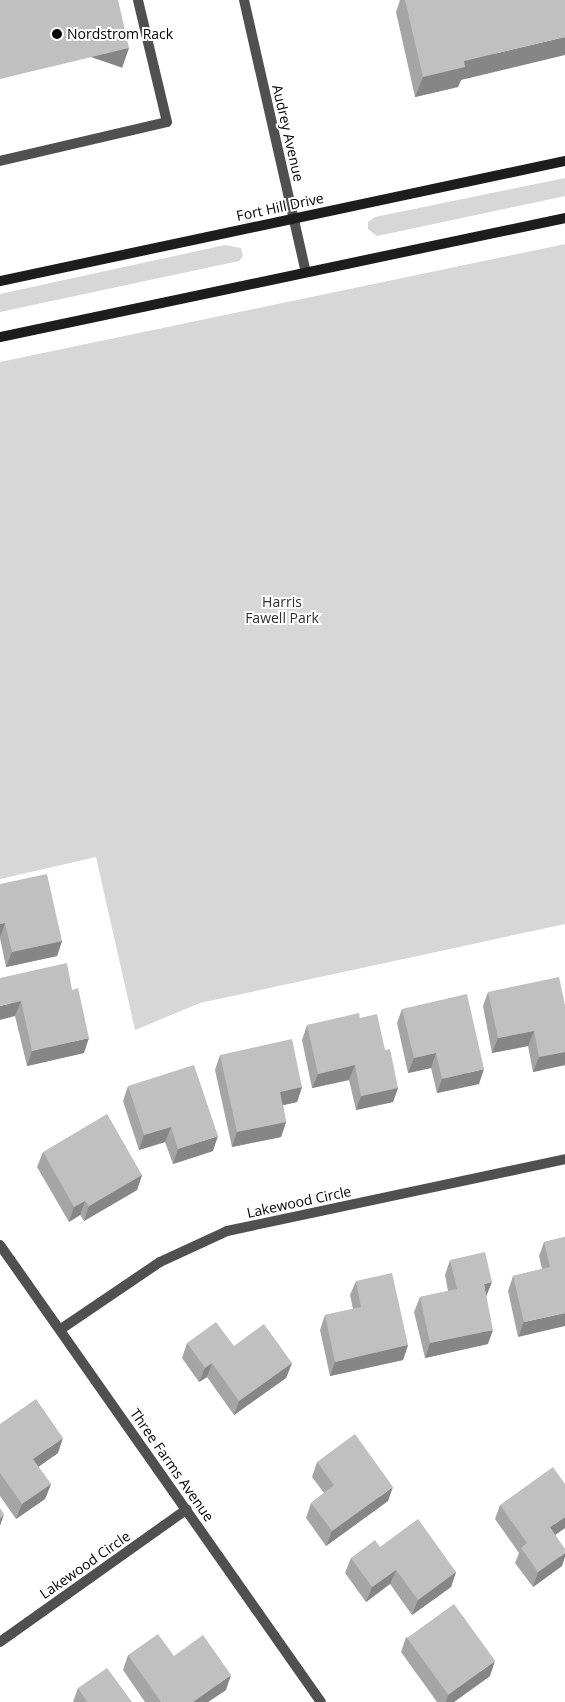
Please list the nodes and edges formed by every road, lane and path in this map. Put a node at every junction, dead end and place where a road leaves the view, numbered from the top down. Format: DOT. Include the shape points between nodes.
graph roads {
  1 [pos="138,0"];
  2 [pos="244,0"];
  3 [pos="0,161"];
  4 [pos="565,161"];
  5 [pos="293,218"];
  6 [pos="565,218"];
  7 [pos="306,272"];
  8 [pos="0,280"];
  9 [pos="0,337"];
  10 [pos="565,1159"];
  11 [pos="0,1245"];
  12 [pos="61,1329"];
  13 [pos="186,1510"];
  14 [pos="0,1642"];
  15 [pos="321,1702"];
  1 -- 3 [label="street" via="167,122"];
  2 -- 5 [label="street, Audrey Avenue"];
  4 -- 5 [label="street, Fort Hill Drive"];
  5 -- 7 [label="street, Audrey Avenue"];
  5 -- 8 [label="street, Fort Hill Drive"];
  6 -- 7 [label="street"];
  7 -- 9 [label="street"];
  10 -- 12 [label="street, Lakewood Circle" via="226,1231 160,1262"];
  11 -- 12 [label="street, Three Farms Avenue"];
  12 -- 13 [label="street, Three Farms Avenue"];
  13 -- 14 [label="street, Lakewood Circle"];
  13 -- 15 [label="street, Three Farms Avenue"];
}
